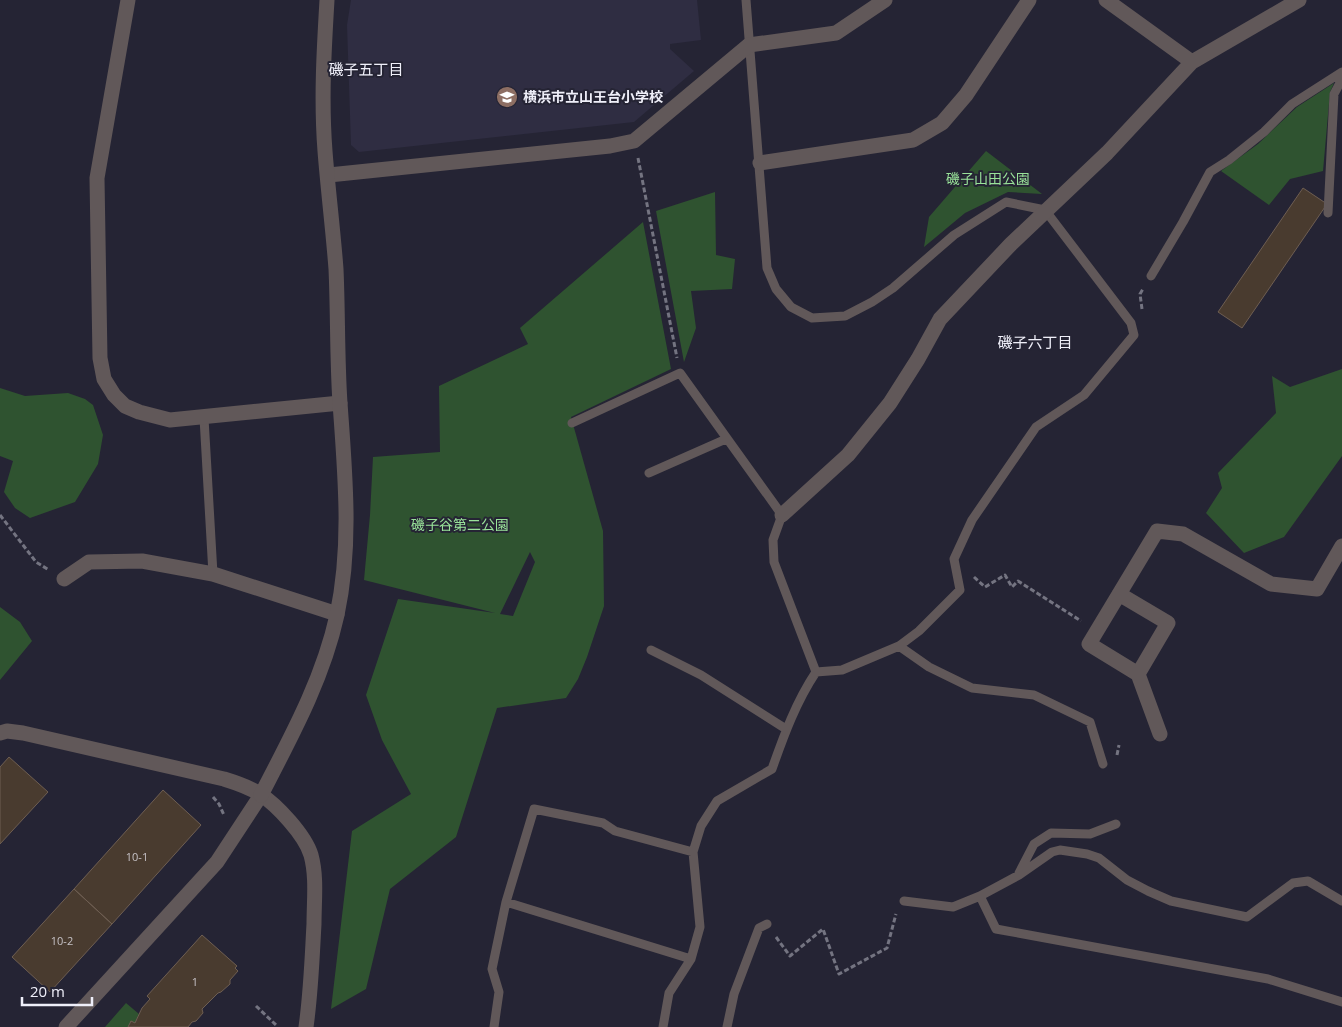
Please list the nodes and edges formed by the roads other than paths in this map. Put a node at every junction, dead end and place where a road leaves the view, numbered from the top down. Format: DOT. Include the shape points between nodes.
graph roads {
  1 [pos="128,0"];
  2 [pos="327,0"];
  3 [pos="746,0"];
  4 [pos="885,0"];
  5 [pos="1029,0"];
  6 [pos="1106,0"];
  7 [pos="1299,0"];
  8 [pos="749,45"];
  9 [pos="1192,62"];
  10 [pos="1342,72"];
  11 [pos="1342,78"];
  12 [pos="760,163"];
  13 [pos="328,175"];
  14 [pos="1045,210"];
  15 [pos="1328,213"];
  16 [pos="1151,276"];
  17 [pos="340,403"];
  18 [pos="204,418"];
  19 [pos="572,423"];
  20 [pos="726,439"];
  21 [pos="649,473"];
  22 [pos="782,515"];
  23 [pos="1342,546"];
  24 [pos="213,574"];
  25 [pos="64,579"];
  26 [pos="1119,594"];
  27 [pos="337,614"];
  28 [pos="899,646"];
  29 [pos="651,650"];
  30 [pos="816,672"];
  31 [pos="1138,674"];
  32 [pos="786,729"];
  33 [pos="0,733"];
  34 [pos="1160,734"];
  35 [pos="1103,764"];
  36 [pos="262,795"];
  37 [pos="1116,824"];
  38 [pos="693,852"];
  39 [pos="1019,875"];
  40 [pos="980,896"];
  41 [pos="904,901"];
  42 [pos="1342,901"];
  43 [pos="506,902"];
  44 [pos="767,924"];
  45 [pos="691,959"];
  46 [pos="1342,1002"];
  47 [pos="66,1027"];
  48 [pos="306,1027"];
  49 [pos="494,1027"];
  50 [pos="663,1027"];
  51 [pos="727,1027"];
  1 -- 18 [label="street" via="97,178 100,358 104,379 125,406 170,420"];
  2 -- 13 [label="street" via="322,64"];
  3 -- 8 [label="lane"];
  4 -- 8 [label="street" via="836,33"];
  5 -- 12 [label="street" via="966,95 942,123 912,140"];
  6 -- 9 [label="street"];
  7 -- 9 [label="street"];
  8 -- 12 [label="lane"];
  8 -- 13 [label="street" via="634,141"];
  9 -- 14 [label="street" via="1107,153"];
  10 -- 16 [label="lane" via="1292,104 1264,132 1210,172"];
  11 -- 15 [label="lane" via="1334,94"];
  12 -- 14 [label="lane" via="767,268 776,289 791,307 812,318 845,316 872,302 954,235 1006,202"];
  13 -- 17 [label="street" via="336,270"];
  14 -- 22 [label="street" via="940,319 890,403 848,455"];
  14 -- 28 [label="lane" via="1131,323 1134,335 1084,395 1036,427 972,520 954,559 960,590"];
  17 -- 18 [label="street"];
  17 -- 27 [label="street" via="346,544"];
  18 -- 24 [label="lane"];
  19 -- 20 [label="lane" via="680,373"];
  20 -- 21 [label="lane"];
  20 -- 22 [label="lane"];
  22 -- 30 [label="lane" via="773,540 774,562"];
  23 -- 26 [label="street" via="1317,589 1271,584 1183,534 1157,531"];
  24 -- 25 [label="street" via="142,561 89,562"];
  24 -- 27 [label="street"];
  26 -- 31 [label="street" via="1089,644"];
  26 -- 31 [label="street" via="1168,623"];
  27 -- 36 [label="street" via="328,649 303,714"];
  28 -- 30 [label="lane" via="842,670"];
  28 -- 35 [label="lane" via="928,667 972,688 1034,695 1090,722"];
  29 -- 32 [label="lane" via="701,675"];
  30 -- 32 [label="lane"];
  31 -- 34 [label="street"];
  32 -- 38 [label="lane" via="772,768 716,801 701,826"];
  33 -- 36 [label="street" via="23,733 224,779"];
  36 -- 47 [label="street" via="216,862"];
  36 -- 48 [label="street" via="291,822 311,854 315,882 311,989"];
  37 -- 39 [label="lane" via="1090,834 1051,833 1034,844"];
  38 -- 43 [label="lane" via="615,831 603,823 534,809"];
  38 -- 45 [label="lane" via="700,927"];
  39 -- 40 [label="lane"];
  39 -- 42 [label="lane" via="1060,850 1099,858 1127,880 1171,900 1247,917 1293,883 1308,881"];
  40 -- 41 [label="lane" via="953,907"];
  40 -- 46 [label="lane" via="996,930 1268,980"];
  43 -- 45 [label="lane"];
  43 -- 49 [label="lane" via="492,969 499,992"];
  44 -- 51 [label="lane" via="758,928 734,994"];
  45 -- 50 [label="lane" via="669,992"];
}
